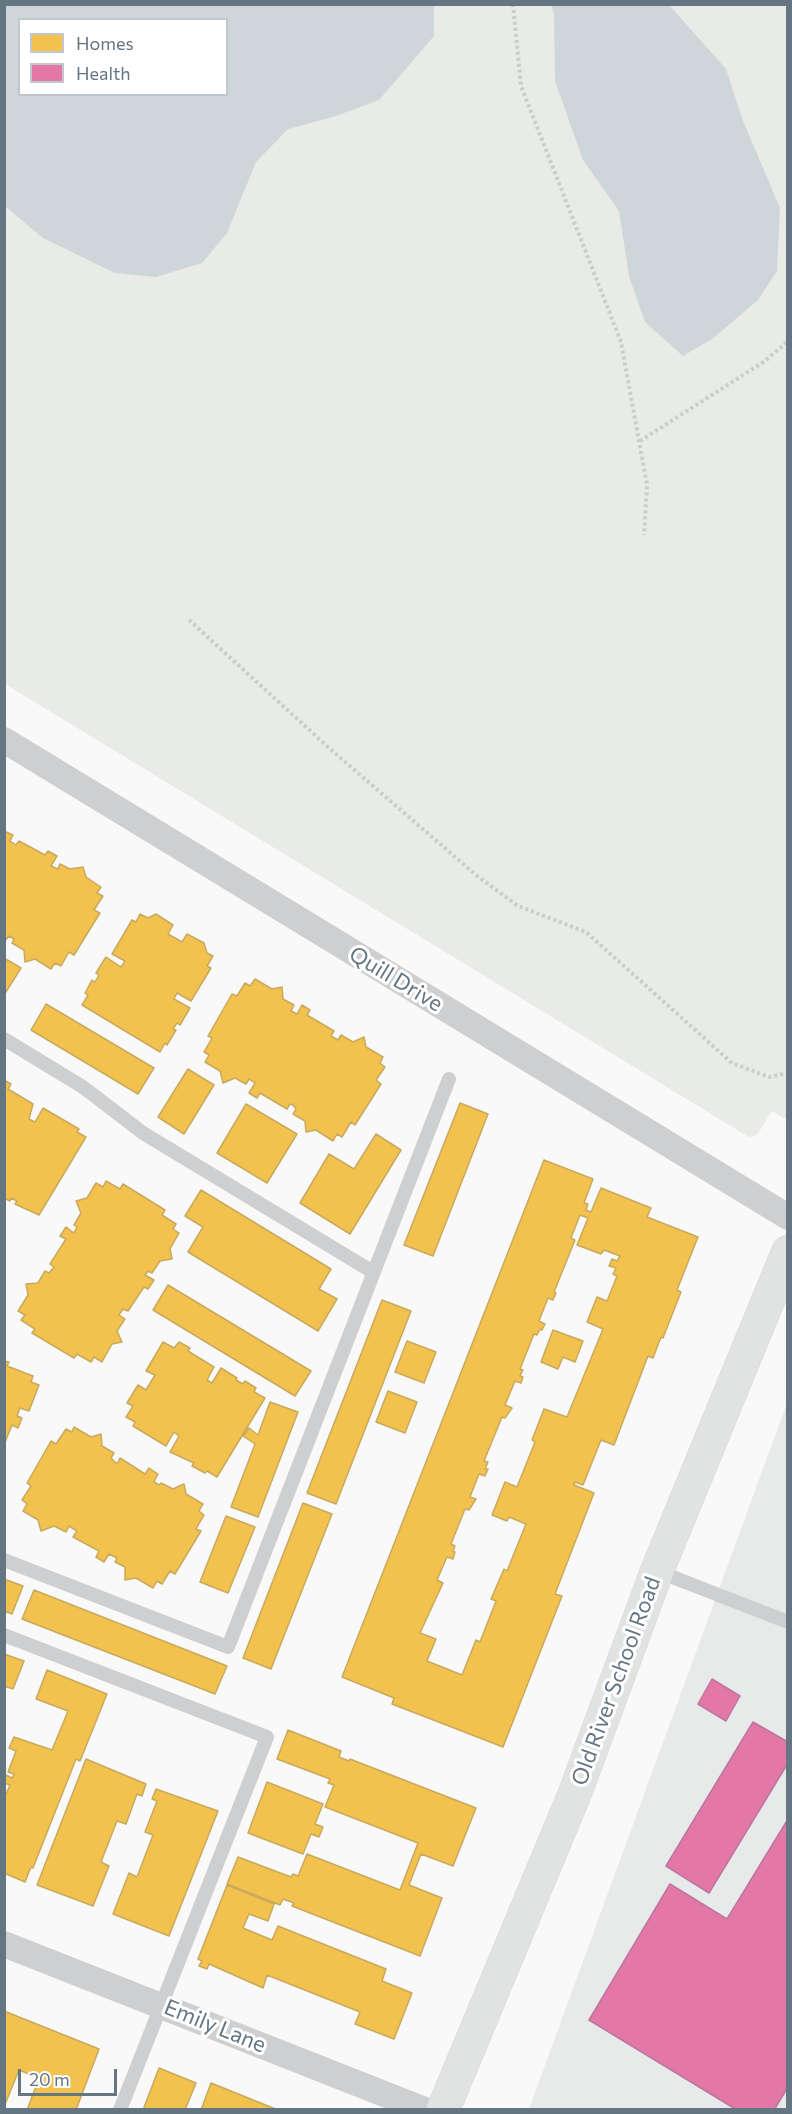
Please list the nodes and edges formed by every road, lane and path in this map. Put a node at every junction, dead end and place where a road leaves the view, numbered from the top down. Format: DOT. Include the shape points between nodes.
graph roads {
  1 [pos="513,4"];
  2 [pos="788,341"];
  3 [pos="640,441"];
  4 [pos="644,535"];
  5 [pos="189,620"];
  6 [pos="4,741"];
  7 [pos="4,1039"];
  8 [pos="788,1073"];
  9 [pos="449,1079"];
  10 [pos="788,1217"];
  11 [pos="788,1252"];
  12 [pos="373,1272"];
  13 [pos="4,1560"];
  14 [pos="657,1570"];
  15 [pos="788,1622"];
  16 [pos="4,1635"];
  17 [pos="4,1944"];
  18 [pos="160,2004"];
  19 [pos="120,2109"];
  20 [pos="425,2109"];
  21 [pos="443,2109"];
  1 -- 3 [label="path" via="521,86 621,342"];
  2 -- 3 [label="path" via="765,361"];
  3 -- 4 [label="path" via="647,485"];
  5 -- 8 [label="path" via="476,875 518,906 586,932 732,1063 769,1077"];
  6 -- 10 [label="street, Quill Drive"];
  7 -- 12 [label="lane" via="83,1087 143,1133"];
  9 -- 12 [label="lane"];
  11 -- 14 [label="main road, Old River School Road"];
  12 -- 13 [label="lane" via="228,1647"];
  14 -- 15 [label="lane"];
  14 -- 21 [label="main road, Old River School Road" via="574,1793"];
  16 -- 18 [label="lane" via="267,1737"];
  17 -- 18 [label="street, Emily Lane"];
  18 -- 19 [label="lane"];
  18 -- 20 [label="street, Emily Lane"];
}
